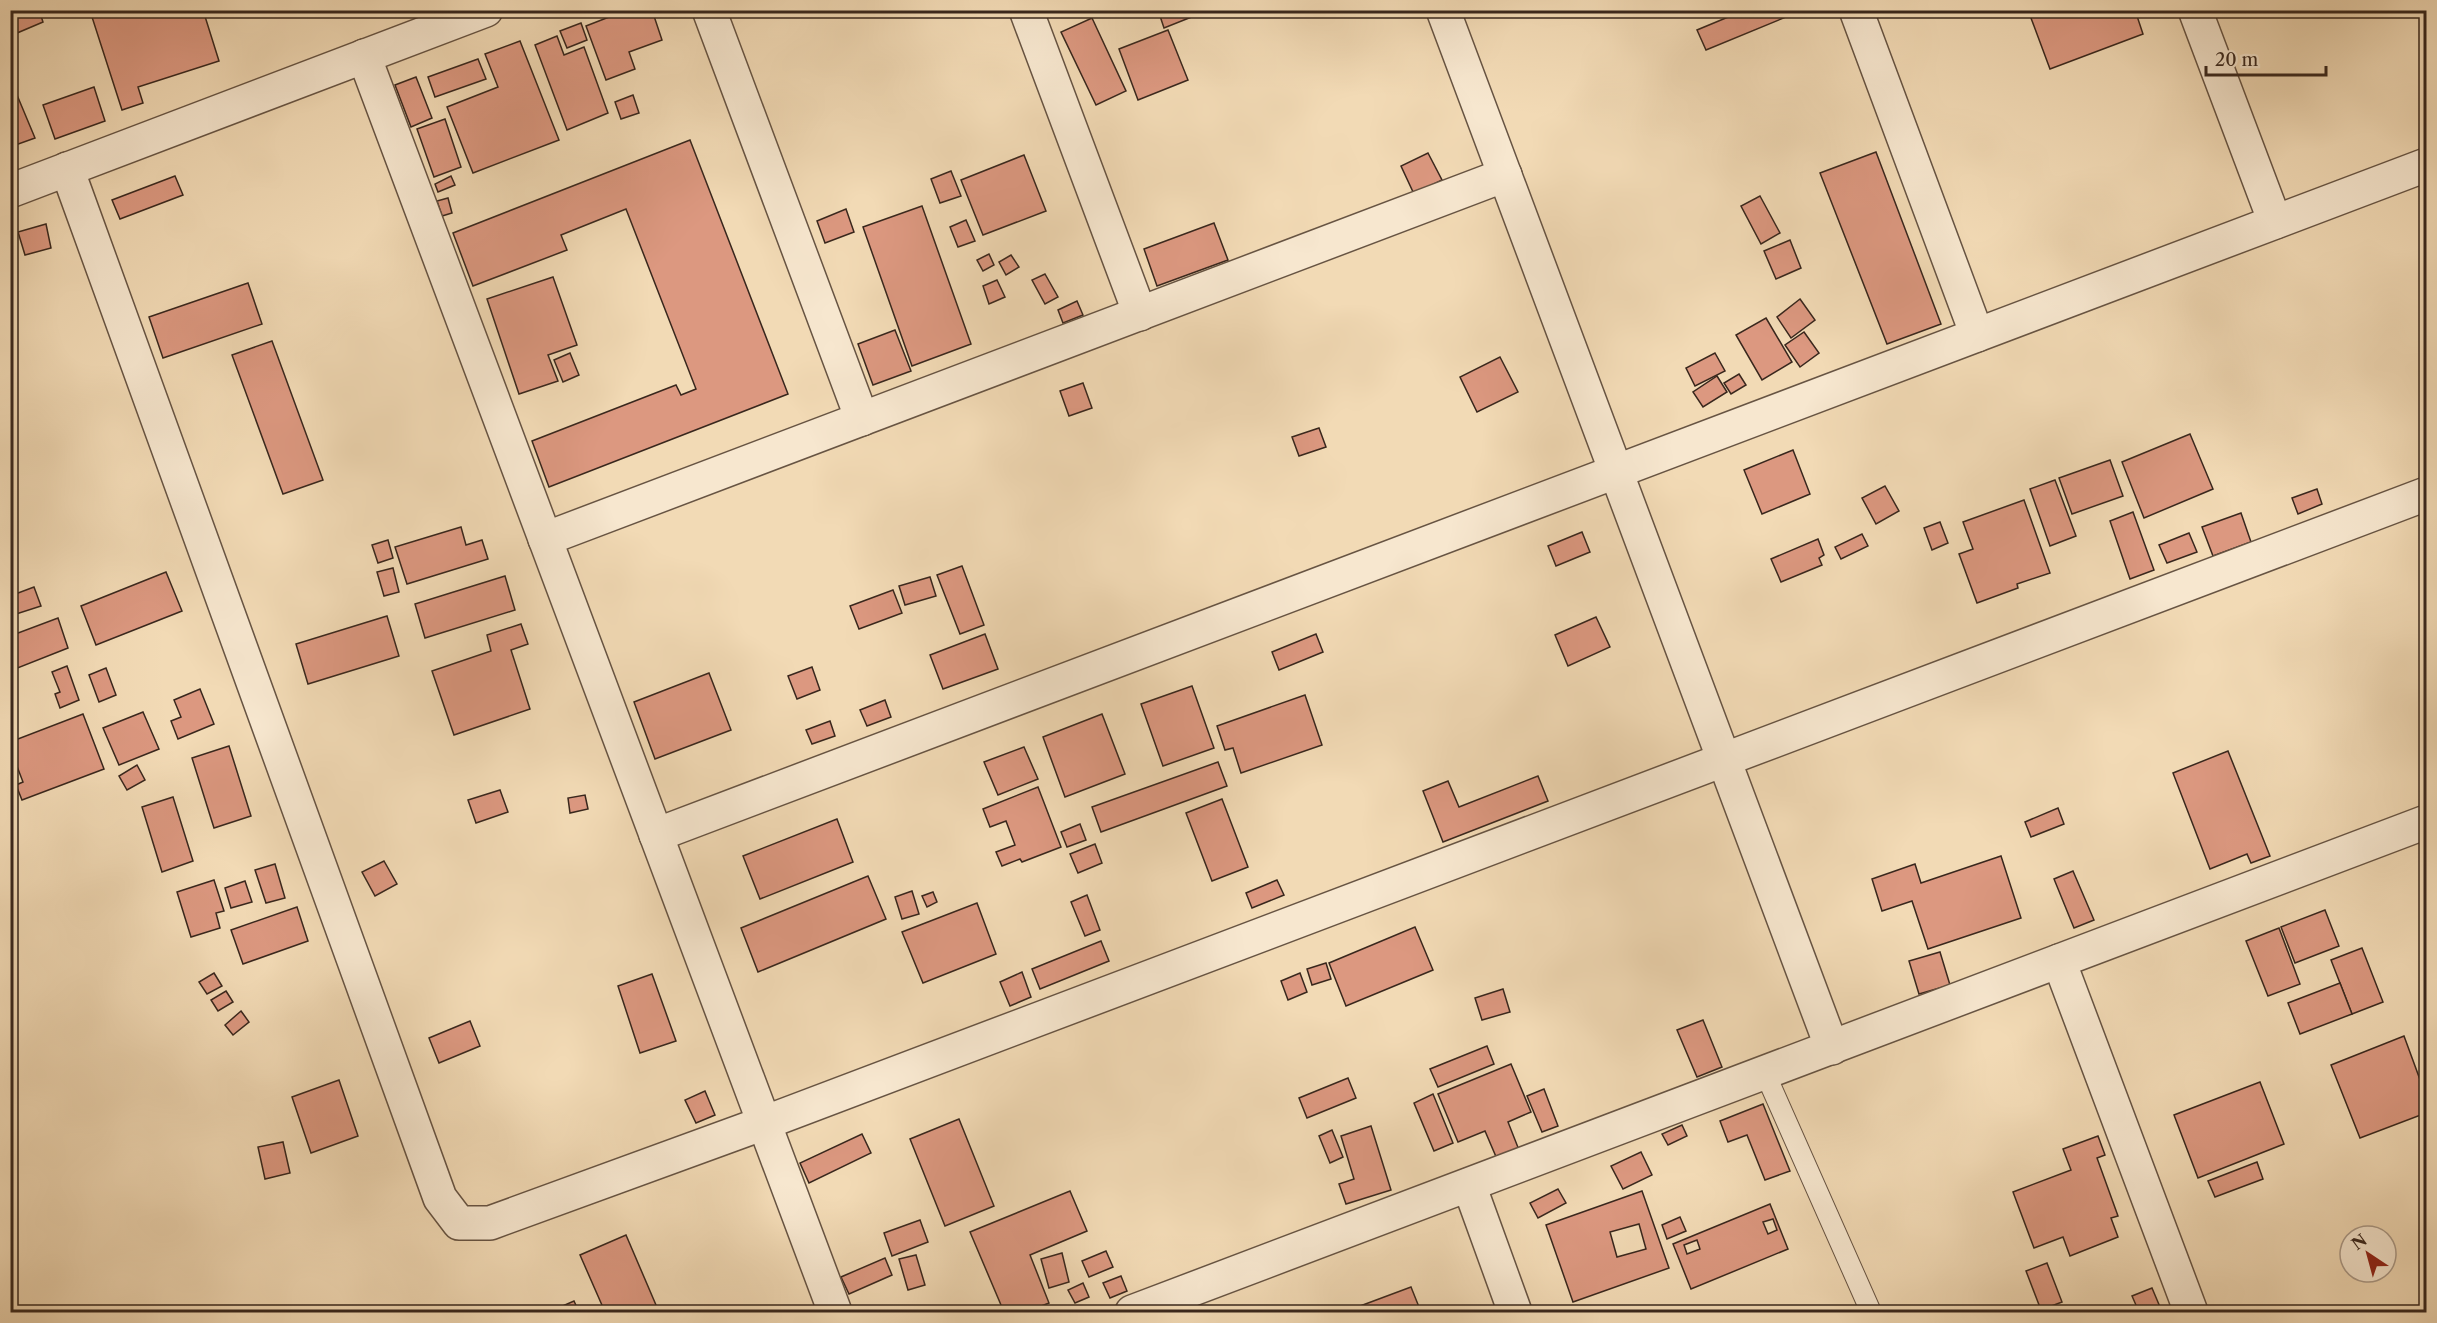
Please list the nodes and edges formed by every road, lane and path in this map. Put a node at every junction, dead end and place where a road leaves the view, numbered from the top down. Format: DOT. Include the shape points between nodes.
graph roads {
  1 [pos="486,10"];
  2 [pos="710,10"];
  3 [pos="1026,10"];
  4 [pos="1443,10"];
  5 [pos="1856,10"];
  6 [pos="2195,10"];
  7 [pos="364,57"];
  8 [pos="2427,165"];
  9 [pos="67,169"];
  10 [pos="1505,175"];
  11 [pos="10,191"];
  12 [pos="2275,222"];
  13 [pos="1140,314"];
  14 [pos="1977,335"];
  15 [pos="862,419"];
  16 [pos="1616,472"];
  17 [pos="2427,494"];
  18 [pos="545,539"];
  19 [pos="1724,759"];
  20 [pos="2427,822"];
  21 [pos="656,835"];
  22 [pos="2059,961"];
  23 [pos="1832,1048"];
  24 [pos="1765,1073"];
  25 [pos="764,1123"];
  26 [pos="1469,1185"];
  27 [pos="835,1312"];
  28 [pos="1132,1312"];
  29 [pos="1515,1312"];
  30 [pos="1871,1312"];
  31 [pos="2191,1312"];
  1 -- 7 [label="street"];
  2 -- 15 [label="street"];
  3 -- 13 [label="street"];
  4 -- 10 [label="street"];
  5 -- 14 [label="street"];
  6 -- 12 [label="street"];
  7 -- 9 [label="street"];
  7 -- 18 [label="street"];
  8 -- 12 [label="street"];
  9 -- 11 [label="street"];
  9 -- 25 [label="street" via="440,1198 459,1223 490,1224"];
  10 -- 13 [label="street"];
  10 -- 16 [label="street"];
  12 -- 14 [label="street"];
  13 -- 15 [label="street"];
  14 -- 16 [label="street"];
  15 -- 18 [label="street"];
  16 -- 19 [label="street"];
  16 -- 21 [label="street"];
  17 -- 19 [label="street"];
  18 -- 21 [label="street"];
  19 -- 23 [label="street"];
  19 -- 25 [label="street"];
  20 -- 22 [label="street"];
  21 -- 25 [label="street"];
  22 -- 23 [label="street"];
  22 -- 31 [label="street"];
  23 -- 24 [label="street"];
  24 -- 26 [label="street"];
  24 -- 30 [label="lane"];
  25 -- 27 [label="street"];
  26 -- 28 [label="street"];
  26 -- 29 [label="street"];
}
